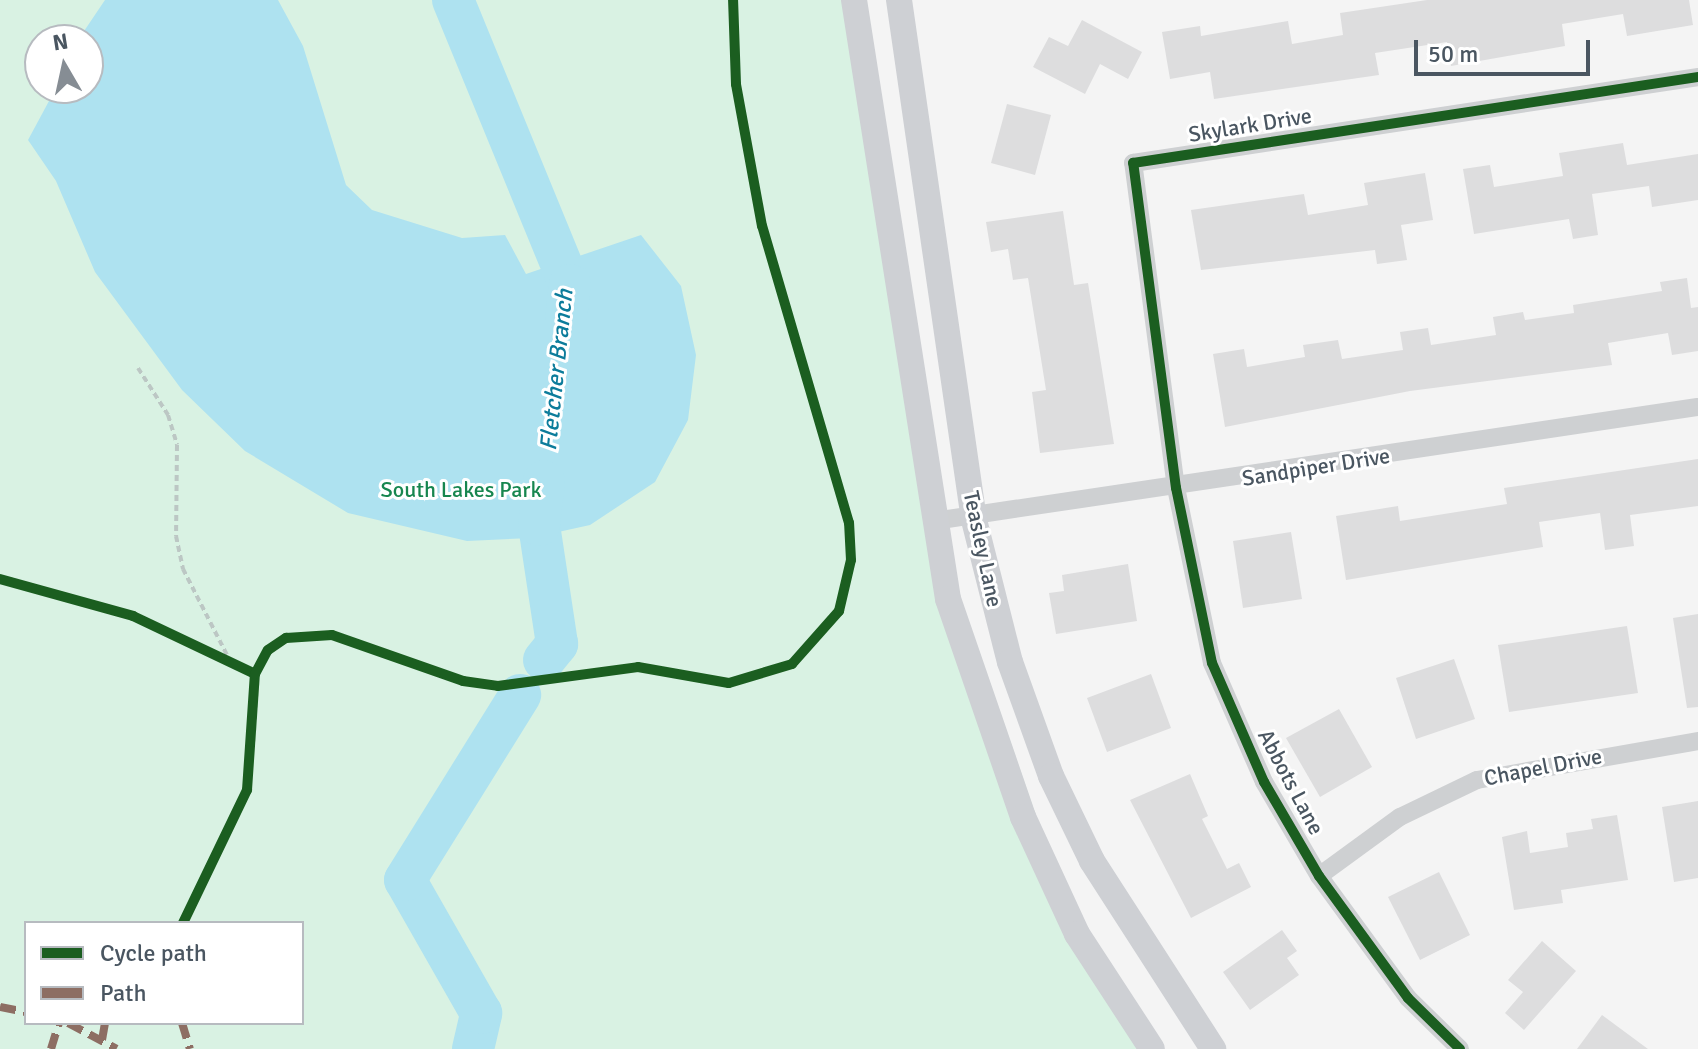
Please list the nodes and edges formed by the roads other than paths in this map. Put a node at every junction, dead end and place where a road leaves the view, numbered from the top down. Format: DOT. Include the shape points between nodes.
graph roads {
  1 [pos="854,0"];
  2 [pos="899,0"];
  3 [pos="1698,77"];
  4 [pos="1698,407"];
  5 [pos="1176,488"];
  6 [pos="974,520"];
  7 [pos="934,521"];
  8 [pos="1698,741"];
  9 [pos="1319,876"];
  10 [pos="1152,1049"];
  11 [pos="1213,1049"];
  12 [pos="1460,1049"];
  1 -- 7 [label="main road, Teasley Lane"];
  2 -- 6 [label="main road, Teasley Lane"];
  3 -- 5 [label="street, Skylark Drive" via="1133,163"];
  4 -- 5 [label="street, Sandpiper Drive"];
  5 -- 6 [label="street, Sandpiper Drive"];
  5 -- 9 [label="street, Abbots Lane" via="1212,663 1264,782"];
  6 -- 7 [label="street, Sandpiper Drive"];
  6 -- 11 [label="main road, Teasley Lane" via="1010,662 1051,776 1115,903"];
  7 -- 10 [label="main road, Teasley Lane" via="976,695 1023,817 1077,934"];
  8 -- 9 [label="street, Chapel Drive" via="1477,780 1400,817"];
  9 -- 12 [label="street, Abbots Lane" via="1408,998"];
}
